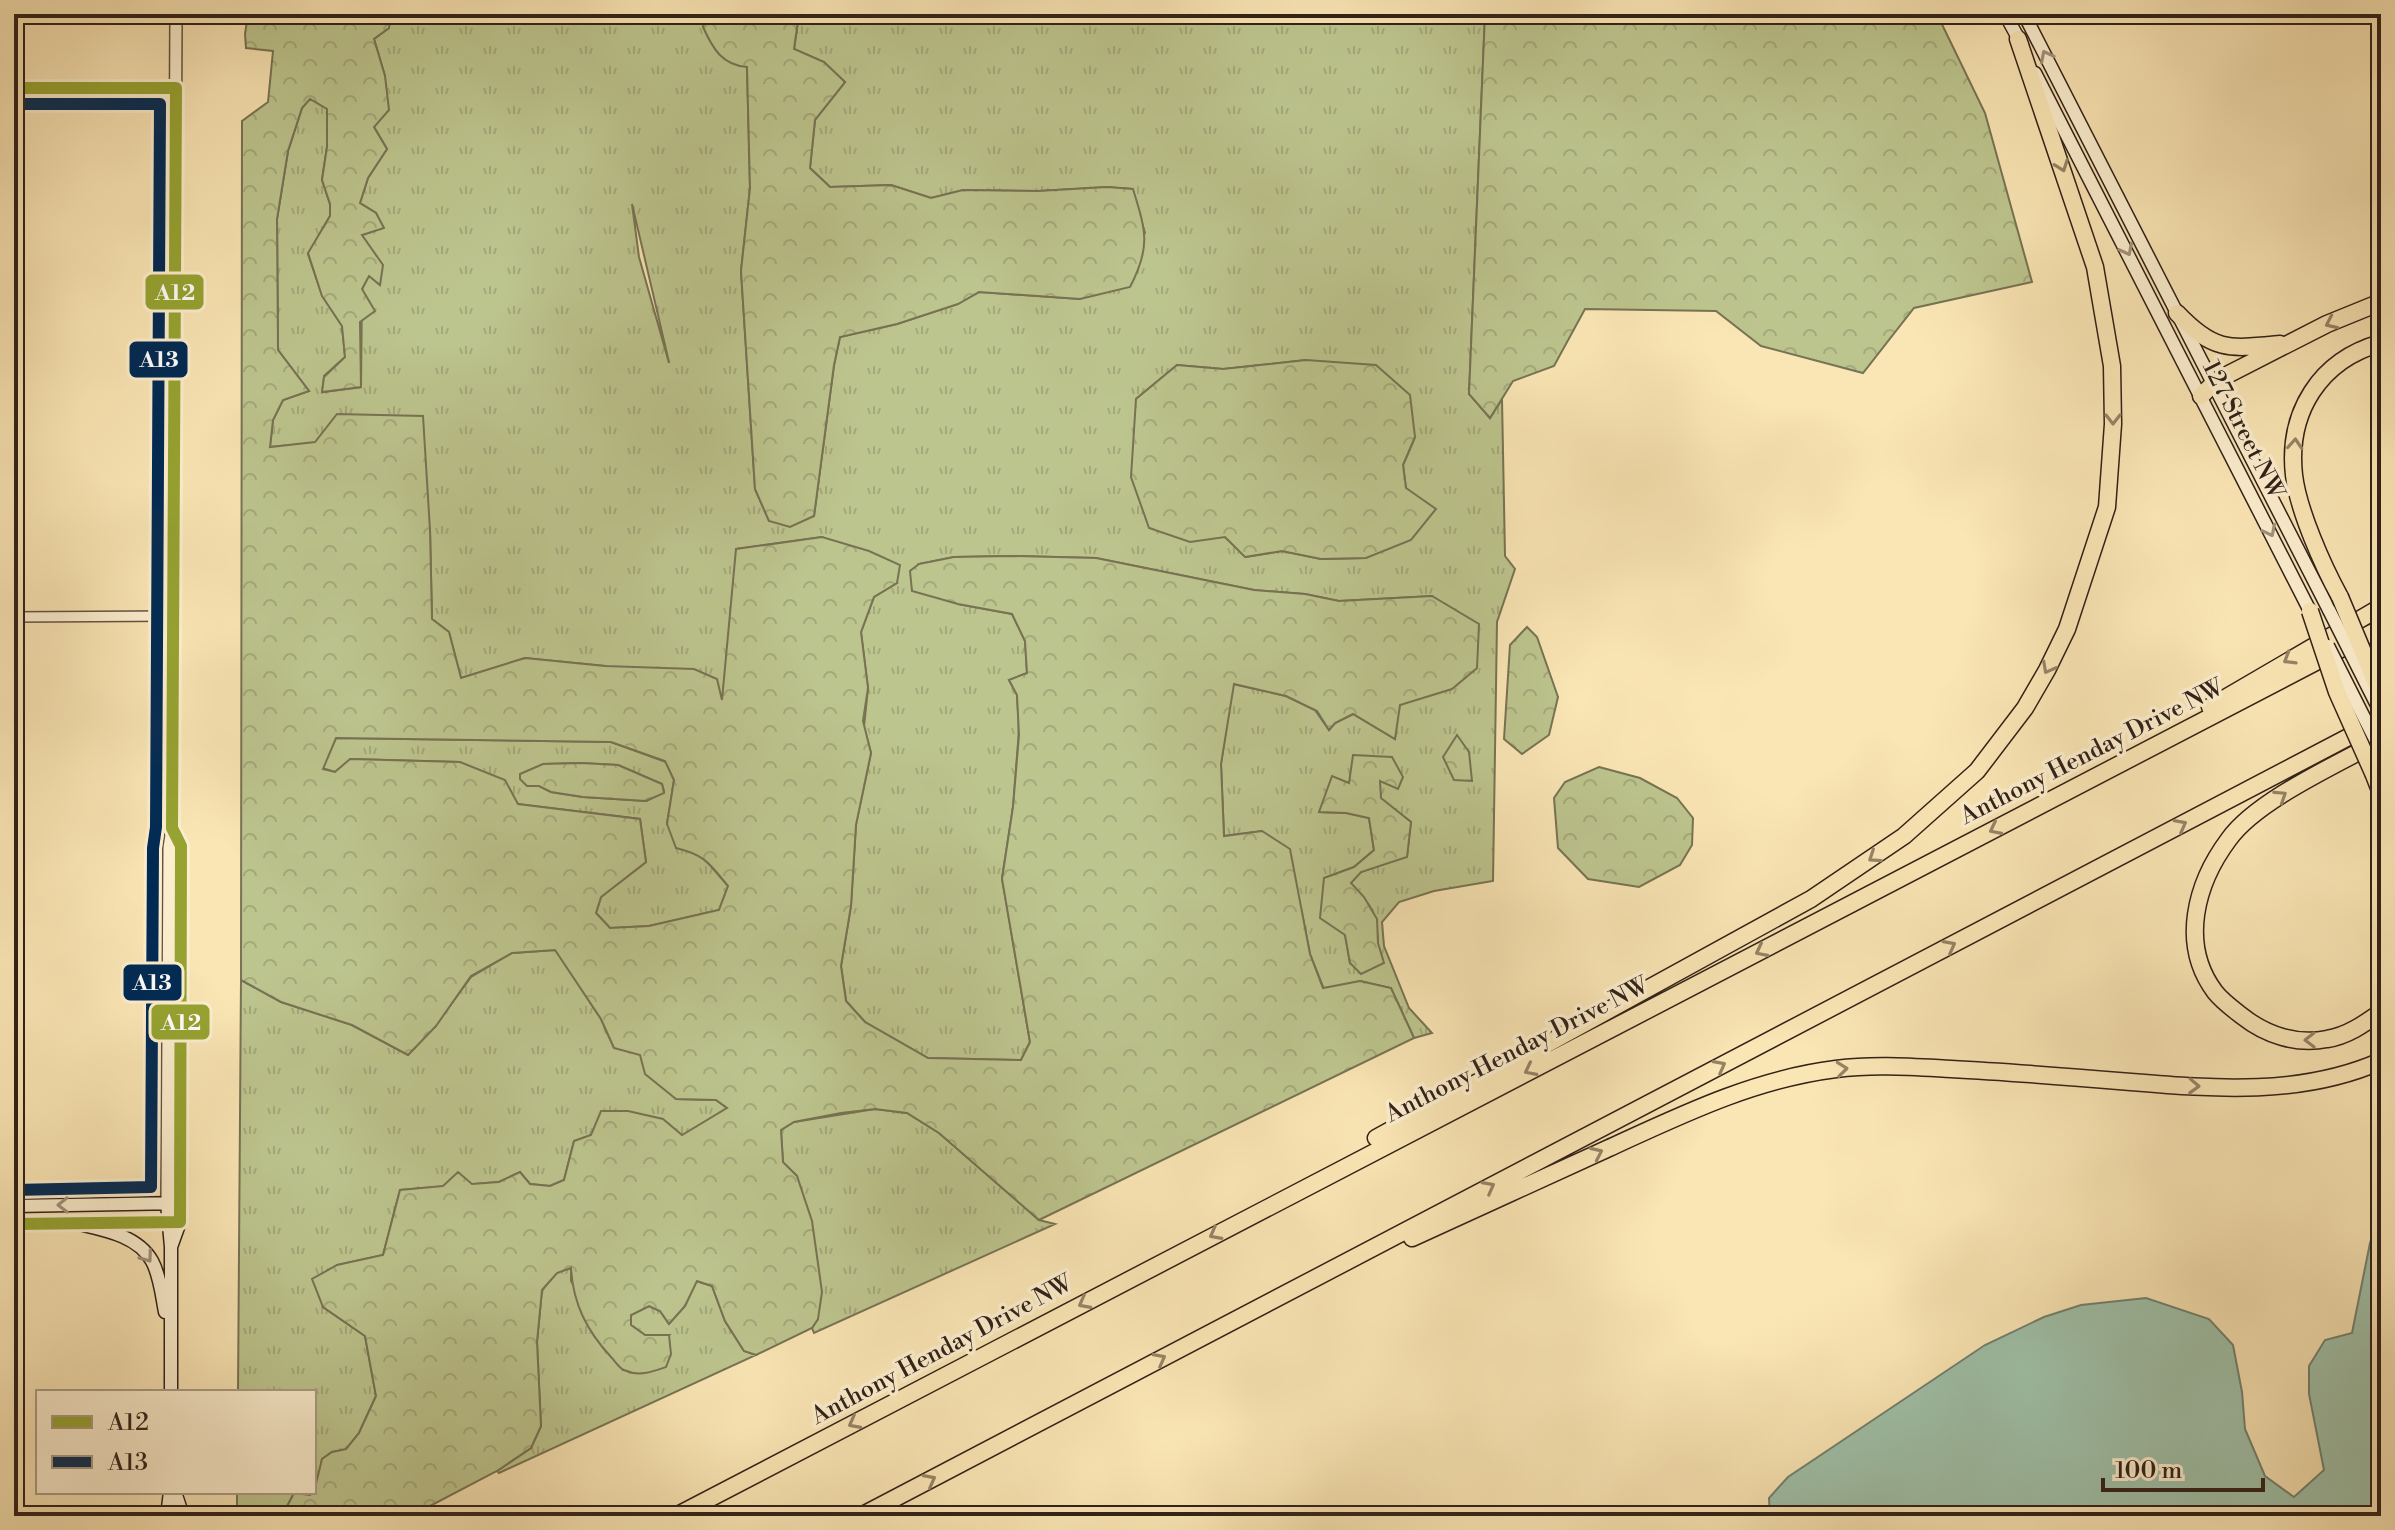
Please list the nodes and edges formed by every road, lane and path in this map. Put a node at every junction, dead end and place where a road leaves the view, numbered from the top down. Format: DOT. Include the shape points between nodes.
graph roads {
  1 [pos="176,14"];
  2 [pos="2005,14"];
  3 [pos="2024,14"];
  4 [pos="2018,39"];
  5 [pos="14,88"];
  6 [pos="176,88"];
  7 [pos="2381,302"];
  8 [pos="2177,313"];
  9 [pos="2289,343"];
  10 [pos="2381,343"];
  11 [pos="2207,390"];
  12 [pos="2335,604"];
  13 [pos="2381,607"];
  14 [pos="2310,611"];
  15 [pos="173,616"];
  16 [pos="14,617"];
  17 [pos="2381,628"];
  18 [pos="2381,695"];
  19 [pos="2381,713"];
  20 [pos="2381,720"];
  21 [pos="2381,740"];
  22 [pos="2381,751"];
  23 [pos="2064,793"];
  24 [pos="2381,793"];
  25 [pos="2381,1012"];
  26 [pos="2381,1061"];
  27 [pos="1278,1201"];
  28 [pos="174,1203"];
  29 [pos="14,1206"];
  30 [pos="173,1222"];
  31 [pos="14,1224"];
  32 [pos="79,1224"];
  33 [pos="1296,1288"];
  34 [pos="171,1346"];
  35 [pos="171,1390"];
  36 [pos="172,1494"];
  37 [pos="174,1494"];
  38 [pos="167,1516"];
  39 [pos="183,1516"];
  40 [pos="676,1516"];
  41 [pos="861,1516"];
  1 -- 6 [label="street"];
  2 -- 4 [label="main road, 127 Street NW"];
  8 -- 3 [label="main road, 127 Street NW, one-way"];
  4 -- 11 [label="main road, 127 Street NW, one-way"];
  4 -- 27 [label="highway, one-way" via="2095,267 2112,366 2113,410 2107,507 2067,629 2025,708 1977,771 1938,806 1904,836 1811,899 1345,1155"];
  5 -- 6 [label="street"];
  6 -- 15 [label="street"];
  7 -- 9 [label="highway, one-way"];
  8 -- 9 [label="highway" via="2195,332 2220,345"];
  8 -- 11 [label="main road, 127 Street NW"];
  9 -- 11 [label="highway"];
  12 -- 10 [label="highway, one-way" via="2298,495 2294,438 2303,407 2325,374 2351,354"];
  11 -- 12 [label="main road, 127 Street NW"];
  11 -- 14 [label="main road, 127 Street NW, one-way"];
  12 -- 18 [label="highway, bridge"];
  12 -- 19 [label="main road, 127 Street NW, bridge"];
  13 -- 23 [label="highway, one-way"];
  14 -- 22 [label="main road, 127 Street NW, bridge"];
  14 -- 24 [label="highway, bridge" via="2337,692"];
  15 -- 16 [label="street"];
  15 -- 28 [label="street" via="169,862"];
  17 -- 23 [label="highway, Anthony Henday Drive NW"];
  33 -- 20 [label="highway, one-way"];
  25 -- 21 [label="highway, one-way" via="2355,1030 2328,1039 2304,1041 2262,1030 2215,993 2199,960 2194,917 2214,862 2238,829 2294,788"];
  23 -- 27 [label="highway, Anthony Henday Drive NW, one-way"];
  33 -- 26 [label="highway, one-way" via="1710,1102 1785,1078 1887,1066 2261,1088 2305,1085"];
  27 -- 40 [label="highway, Anthony Henday Drive NW, one-way"];
  28 -- 29 [label="main road, one-way"];
  28 -- 30 [label="main road"];
  30 -- 32 [label="main road"];
  30 -- 34 [label="main road"];
  31 -- 32 [label="main road"];
  32 -- 34 [label="main road, one-way" via="133,1242 153,1262"];
  41 -- 33 [label="highway, one-way"];
  34 -- 35 [label="main road"];
  36 -- 38 [label="main road"];
  37 -- 39 [label="main road"];
}
